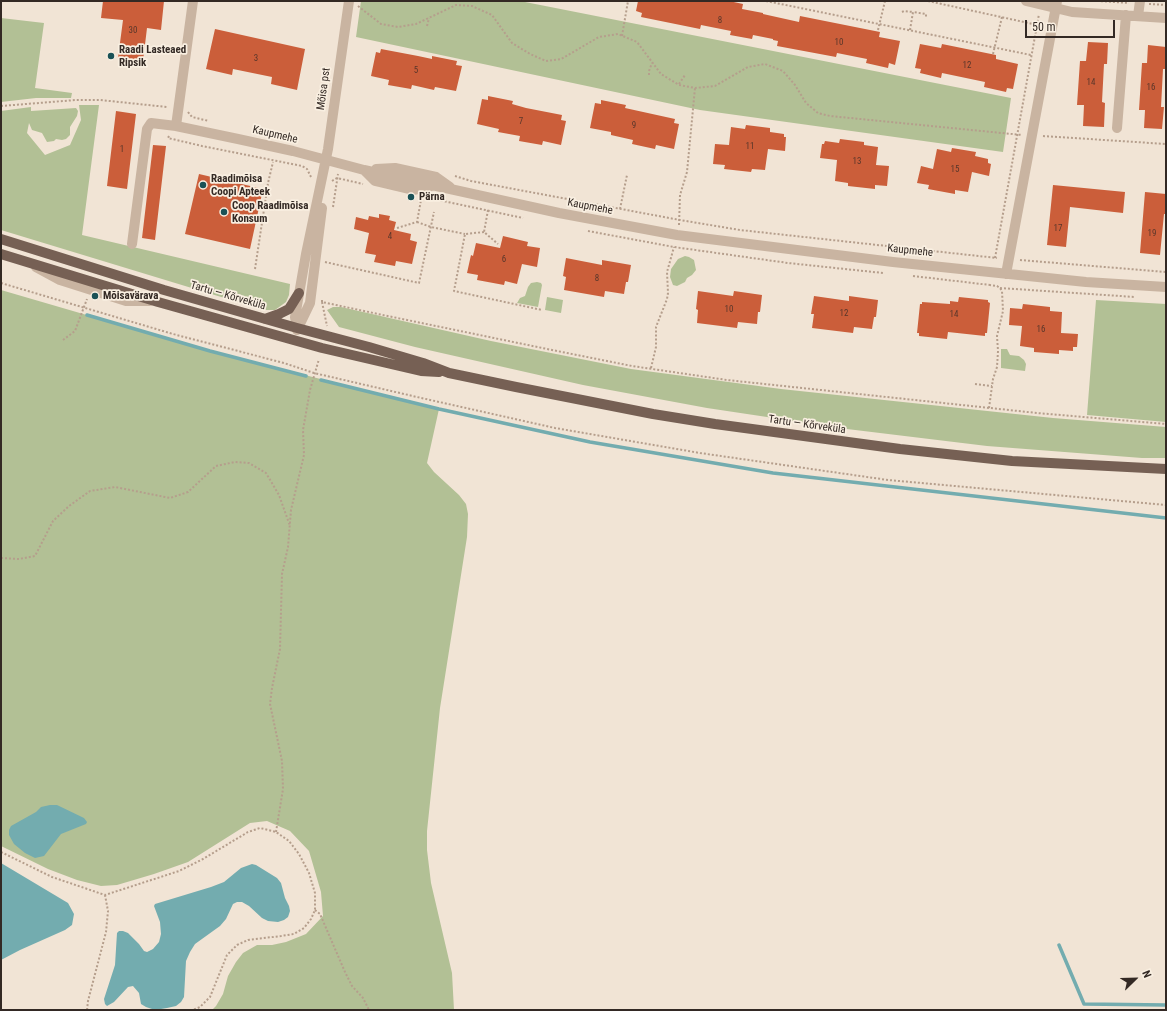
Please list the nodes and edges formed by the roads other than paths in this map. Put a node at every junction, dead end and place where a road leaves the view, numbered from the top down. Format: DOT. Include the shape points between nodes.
graph roads {
  1 [pos="193,1"];
  2 [pos="1026,1"];
  3 [pos="1140,1"];
  4 [pos="353,3"];
  5 [pos="1057,5"];
  6 [pos="1126,15"];
  7 [pos="1138,16"];
  8 [pos="1166,18"];
  9 [pos="174,125"];
  10 [pos="1117,128"];
  11 [pos="325,160"];
  12 [pos="364,170"];
  13 [pos="322,180"];
  14 [pos="456,190"];
  15 [pos="1,239"];
  16 [pos="132,244"];
  17 [pos="1,254"];
  18 [pos="24,261"];
  19 [pos="1006,274"];
  20 [pos="1166,287"];
  21 [pos="299,293"];
  22 [pos="158,302"];
  23 [pos="265,319"];
  24 [pos="297,328"];
  25 [pos="294,340"];
  26 [pos="449,373"];
  27 [pos="1166,469"];
  1 -- 9 [label="street"];
  2 -- 5 [label="street"];
  3 -- 7 [label="street"];
  4 -- 11 [label="street, Mõisa pst"];
  5 -- 6 [label="street" via="1072,12"];
  5 -- 19 [label="street"];
  6 -- 7 [label="street"];
  6 -- 10 [label="street"];
  7 -- 8 [label="street"];
  9 -- 11 [label="street, Kaupmehe"];
  9 -- 16 [label="street, Kaupmehe" via="151,122 147,129"];
  11 -- 12 [label="street, Kaupmehe"];
  11 -- 13 [label="street, Mõisa pst"];
  12 -- 14 [label="street, Kaupmehe"];
  12 -- 14 [label="street" via="395,168 436,177"];
  13 -- 21 [label="street, Mõisa pst"];
  13 -- 24 [label="street, Mõisa pst" via="322,212 310,303"];
  14 -- 19 [label="street, Kaupmehe" via="677,235"];
  15 -- 23 [label="main road, Tartu — Kõrveküla"];
  17 -- 18 [label="main road, Tartu — Kõrveküla"];
  18 -- 22 [label="main road, Tartu — Kõrveküla"];
  18 -- 22 [label="street" via="60,280 90,290 126,301"];
  19 -- 20 [label="street, Kaupmehe"];
  21 -- 23 [label="main road" via="289,309"];
  21 -- 24 [label="street, Mõisa pst" via="295,317"];
  22 -- 25 [label="main road, Tartu — Kõrveküla"];
  23 -- 24 [label="main road, Tartu — Kõrveküla"];
  24 -- 25 [label="street, Mõisa pst"];
  24 -- 26 [label="main road, Tartu — Kõrveküla" via="369,347"];
  25 -- 26 [label="main road, Tartu — Kõrveküla" via="421,371"];
  26 -- 27 [label="main road, Tartu — Kõrveküla" via="653,414 820,439 1012,461"];
}
